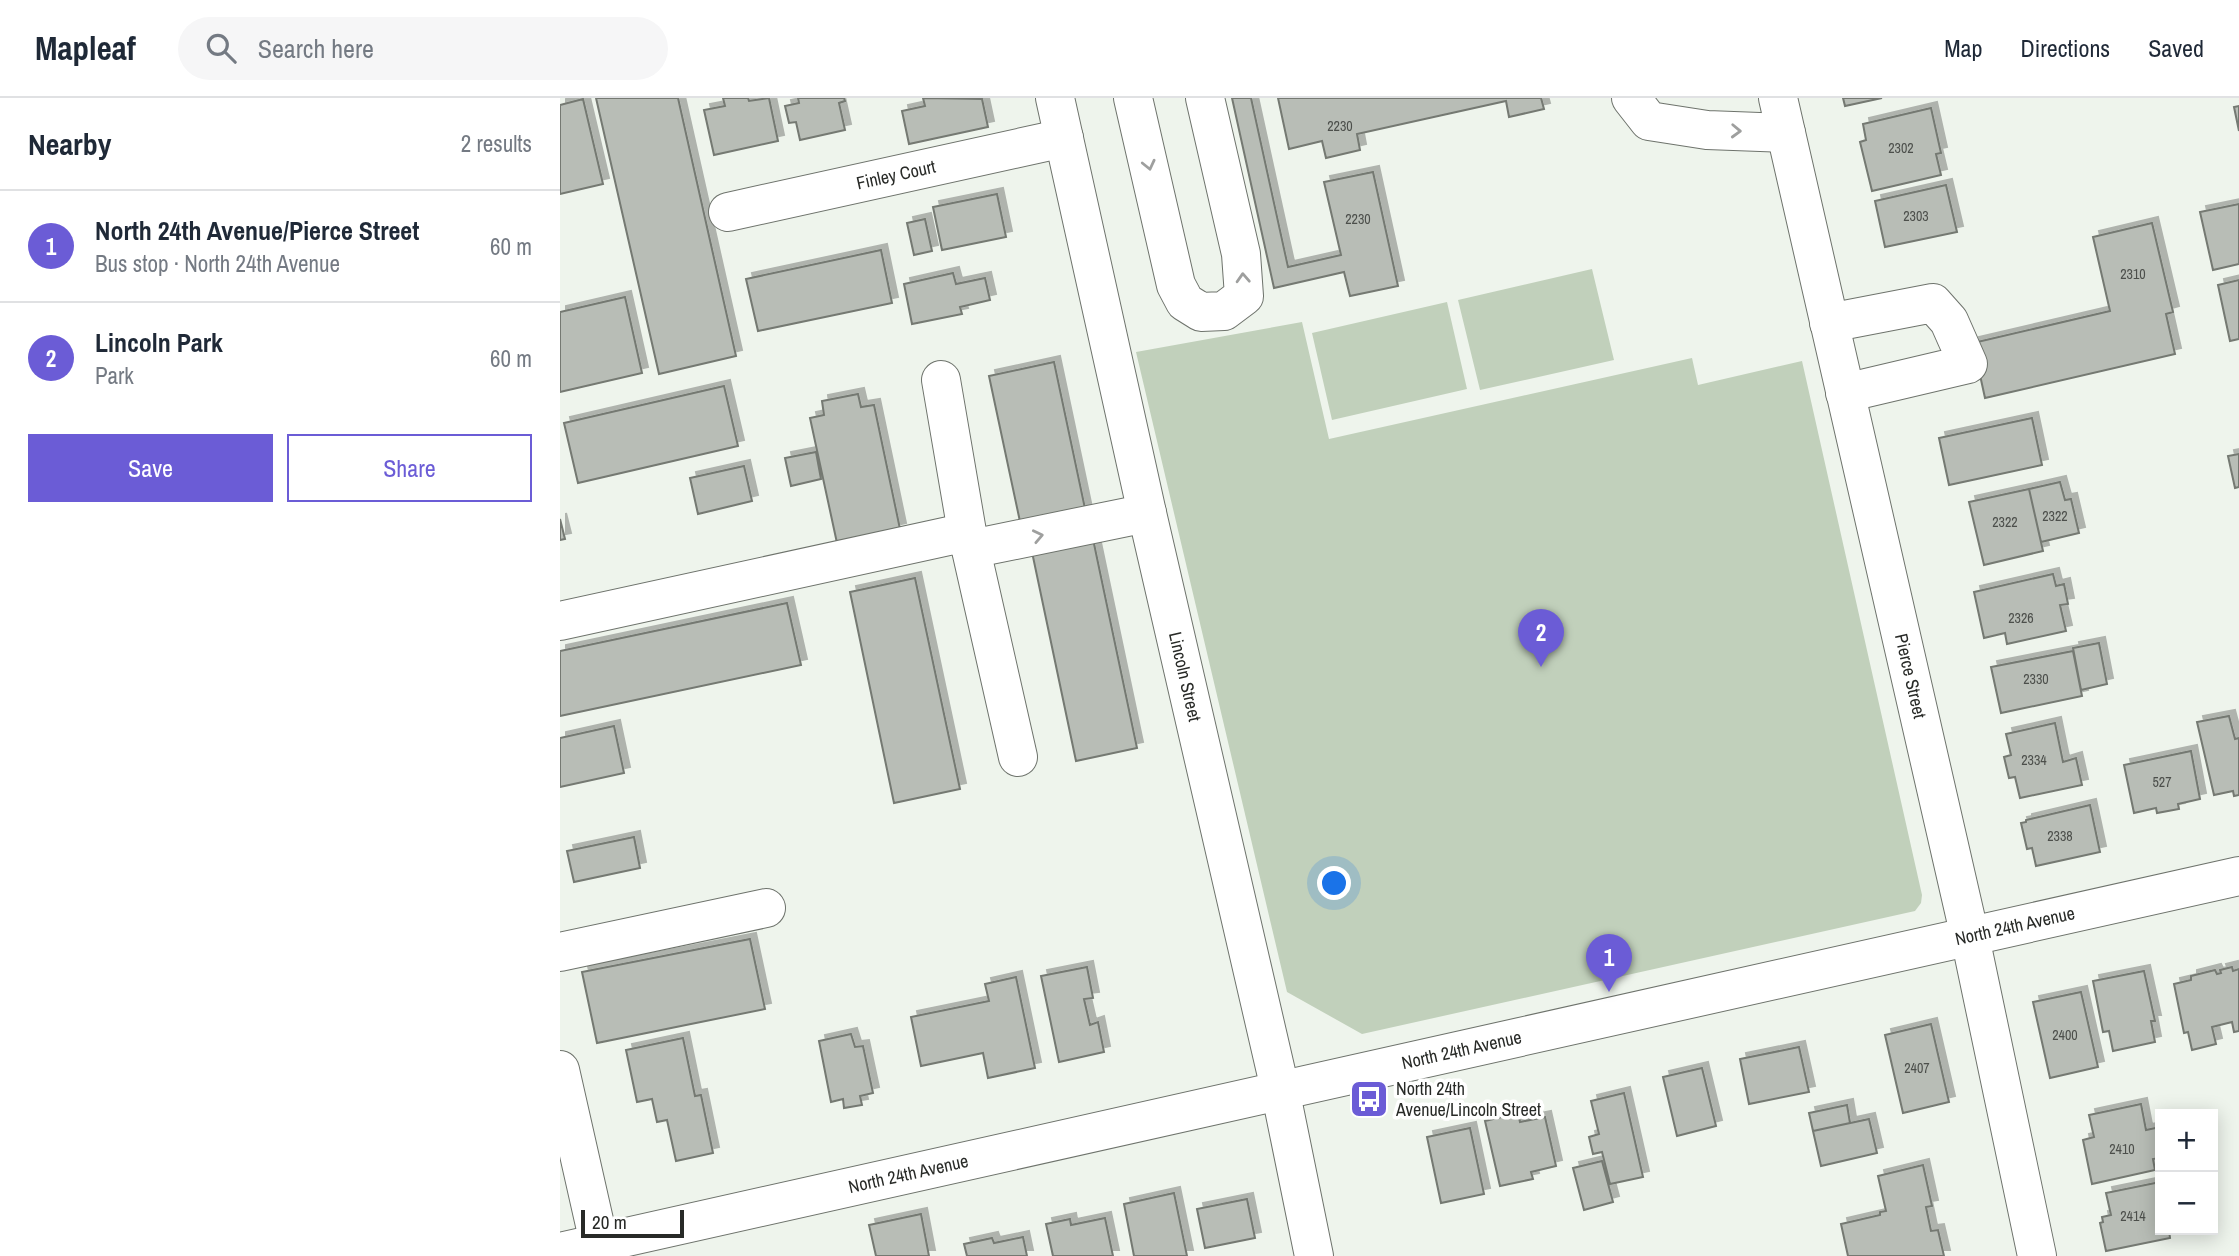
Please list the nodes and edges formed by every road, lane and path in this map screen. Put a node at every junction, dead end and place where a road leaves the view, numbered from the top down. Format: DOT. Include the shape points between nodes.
graph roads {
  1 [pos="1055,98"];
  2 [pos="1133,98"];
  3 [pos="1205,98"];
  4 [pos="1631,98"];
  5 [pos="1696,113"];
  6 [pos="1782,116"];
  7 [pos="1064,138"];
  8 [pos="728,212"];
  9 [pos="1829,323"];
  10 [pos="941,380"];
  11 [pos="1845,393"];
  12 [pos="1147,513"];
  13 [pos="969,541"];
  14 [pos="560,621"];
  15 [pos="1018,757"];
  16 [pos="2239,876"];
  17 [pos="766,908"];
  18 [pos="1970,937"];
  19 [pos="560,952"];
  20 [pos="560,1070"];
  21 [pos="1280,1089"];
  22 [pos="679,1241"];
  23 [pos="600,1250"];
  24 [pos="560,1252"];
  25 [pos="1314,1256"];
  26 [pos="2037,1256"];
  1 -- 7 [label="street, Lincoln Street"];
  2 -- 3 [label="street, one-way" via="1176,285 1185,302 1201,312 1224,311 1244,296 1241,254"];
  4 -- 5 [label="street" via="1649,121"];
  5 -- 6 [label="street, one-way"];
  6 -- 9 [label="street, Pierce Street"];
  7 -- 8 [label="street, Finley Court"];
  7 -- 12 [label="street, Lincoln Street"];
  9 -- 11 [label="street, Pierce Street"];
  9 -- 11 [label="street" via="1933,303 1948,321 1968,364"];
  10 -- 13 [label="street"];
  11 -- 18 [label="street, Pierce Street"];
  13 -- 12 [label="street, one-way"];
  12 -- 21 [label="street, Lincoln Street"];
  13 -- 14 [label="street"];
  13 -- 15 [label="street"];
  16 -- 18 [label="street, North 24th Avenue"];
  17 -- 19 [label="street"];
  18 -- 21 [label="street, North 24th Avenue"];
  18 -- 26 [label="street, Pierce Street"];
  20 -- 23 [label="street"];
  21 -- 22 [label="street, North 24th Avenue"];
  21 -- 25 [label="street, Lincoln Street"];
  22 -- 23 [label="street, North 24th Avenue"];
  23 -- 24 [label="street, North 24th Avenue"];
}
